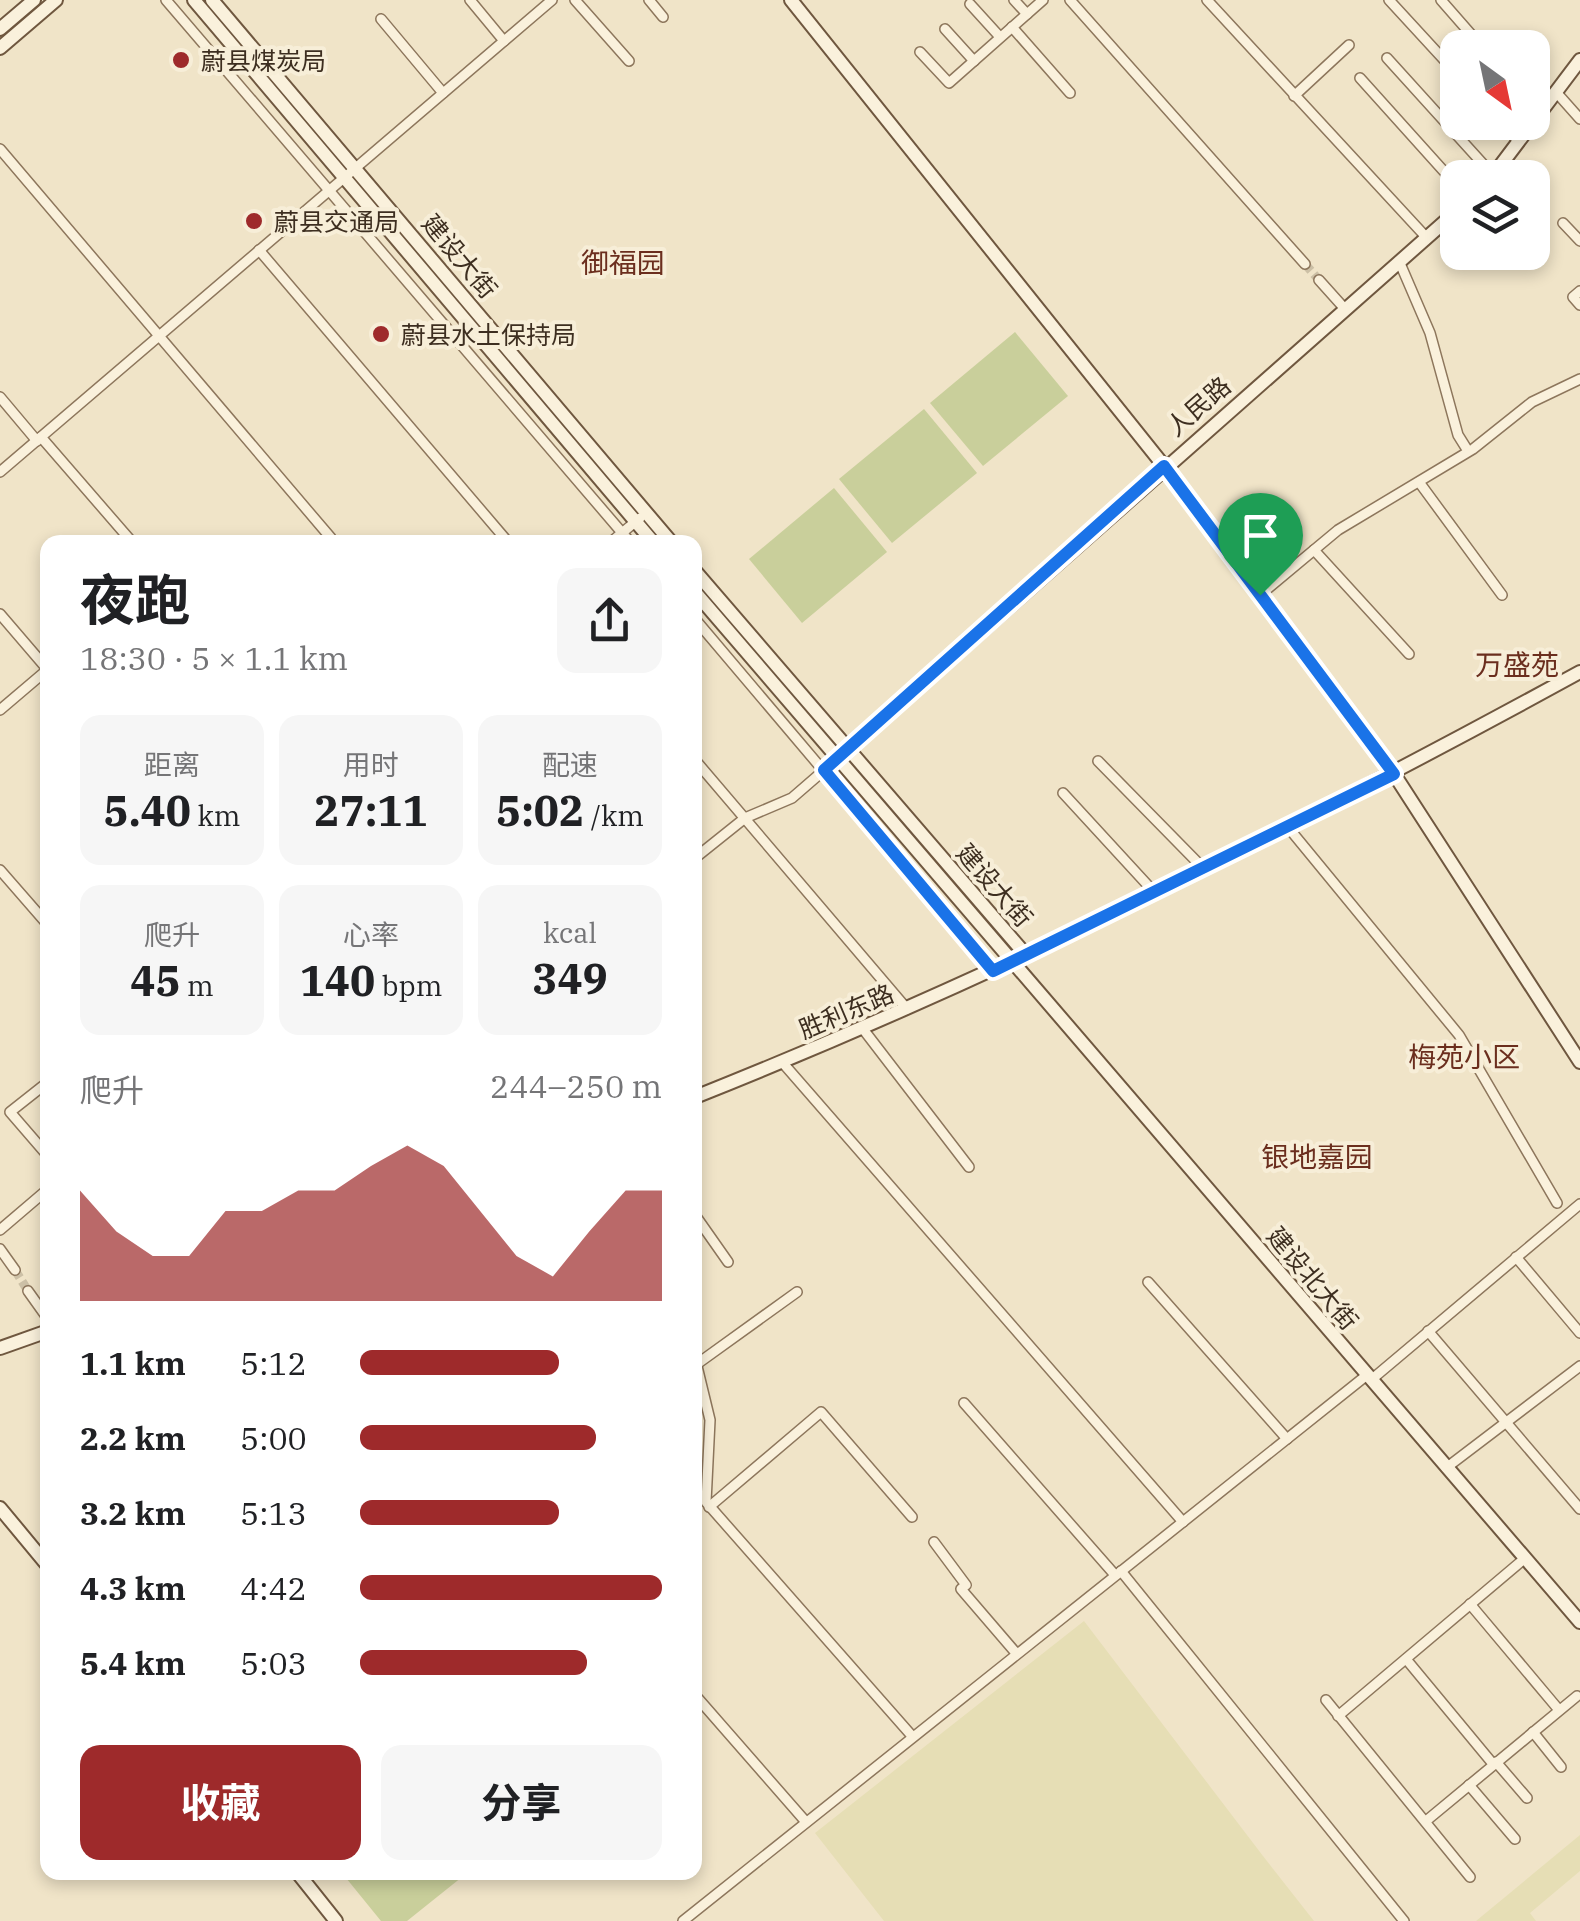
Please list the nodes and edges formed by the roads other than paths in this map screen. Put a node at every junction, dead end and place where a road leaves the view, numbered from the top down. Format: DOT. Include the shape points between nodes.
graph roads {
  1 [pos="34,0"];
  2 [pos="56,0"];
  3 [pos="166,0"];
  4 [pos="194,0"];
  5 [pos="212,0"];
  6 [pos="470,0"];
  7 [pos="552,0"];
  8 [pos="576,0"];
  9 [pos="649,0"];
  10 [pos="791,0"];
  11 [pos="1014,0"];
  12 [pos="1043,0"];
  13 [pos="1070,0"];
  14 [pos="1207,0"];
  15 [pos="1390,0"];
  16 [pos="1441,0"];
  17 [pos="970,4"];
  18 [pos="1027,14"];
  19 [pos="663,17"];
  20 [pos="381,19"];
  21 [pos="1012,27"];
  22 [pos="0,28"];
  23 [pos="945,29"];
  24 [pos="1467,30"];
  25 [pos="1000,37"];
  26 [pos="504,41"];
  27 [pos="1349,45"];
  28 [pos="0,48"];
  29 [pos="920,52"];
  30 [pos="1440,55"];
  31 [pos="1386,58"];
  32 [pos="974,60"];
  33 [pos="1580,60"];
  34 [pos="629,62"];
  35 [pos="1360,78"];
  36 [pos="1556,92"];
  37 [pos="1070,93"];
  38 [pos="442,94"];
  39 [pos="1294,96"];
  40 [pos="1580,120"];
  41 [pos="1518,142"];
  42 [pos="0,149"];
  43 [pos="1478,160"];
  44 [pos="1504,160"];
  45 [pos="1440,167"];
  46 [pos="351,172"];
  47 [pos="329,190"];
  48 [pos="1563,223"];
  49 [pos="1440,225"];
  50 [pos="1426,237"];
  51 [pos="1580,241"];
  52 [pos="259,250"];
  53 [pos="1400,261"];
  54 [pos="1305,264"];
  55 [pos="1318,280"];
  56 [pos="1580,291"];
  57 [pos="1580,305"];
  58 [pos="1345,308"];
  59 [pos="159,336"];
  60 [pos="1580,380"];
  61 [pos="0,398"];
  62 [pos="39,439"];
  63 [pos="1468,451"];
  64 [pos="1164,466"];
  65 [pos="0,472"];
  66 [pos="1419,482"];
  67 [pos="640,518"];
  68 [pos="622,534"];
  69 [pos="126,535"];
  70 [pos="328,535"];
  71 [pos="502,535"];
  72 [pos="648,535"];
  73 [pos="662,535"];
  74 [pos="1314,550"];
  75 [pos="702,580"];
  76 [pos="1260,595"];
  77 [pos="1502,595"];
  78 [pos="702,600"];
  79 [pos="0,614"];
  80 [pos="702,627"];
  81 [pos="1409,654"];
  82 [pos="40,662"];
  83 [pos="1580,672"];
  84 [pos="40,676"];
  85 [pos="0,710"];
  86 [pos="843,754"];
  87 [pos="1098,761"];
  88 [pos="702,768"];
  89 [pos="824,770"];
  90 [pos="1394,774"];
  91 [pos="1063,794"];
  92 [pos="745,818"];
  93 [pos="1287,826"];
  94 [pos="702,852"];
  95 [pos="1203,868"];
  96 [pos="0,870"];
  97 [pos="1154,892"];
  98 [pos="40,916"];
  99 [pos="1020,958"];
  100 [pos="993,971"];
  101 [pos="907,1009"];
  102 [pos="864,1029"];
  103 [pos="782,1062"];
  104 [pos="1580,1062"];
  105 [pos="40,1088"];
  106 [pos="702,1094"];
  107 [pos="40,1147"];
  108 [pos="969,1167"];
  109 [pos="40,1196"];
  110 [pos="1557,1203"];
  111 [pos="1580,1204"];
  112 [pos="702,1225"];
  113 [pos="0,1230"];
  114 [pos="0,1249"];
  115 [pos="1516,1257"];
  116 [pos="728,1262"];
  117 [pos="14,1270"];
  118 [pos="1148,1282"];
  119 [pos="28,1291"];
  120 [pos="798,1292"];
  121 [pos="40,1308"];
  122 [pos="1428,1331"];
  123 [pos="1580,1334"];
  124 [pos="40,1335"];
  125 [pos="0,1348"];
  126 [pos="702,1357"];
  127 [pos="1580,1366"];
  128 [pos="1369,1378"];
  129 [pos="702,1386"];
  130 [pos="964,1403"];
  131 [pos="1507,1424"];
  132 [pos="1287,1440"];
  133 [pos="1446,1468"];
  134 [pos="709,1507"];
  135 [pos="0,1508"];
  136 [pos="1580,1509"];
  137 [pos="912,1518"];
  138 [pos="1183,1522"];
  139 [pos="934,1542"];
  140 [pos="40,1556"];
  141 [pos="1524,1559"];
  142 [pos="1118,1573"];
  143 [pos="1470,1604"];
  144 [pos="1580,1622"];
  145 [pos="1016,1653"];
  146 [pos="1406,1659"];
  147 [pos="1577,1696"];
  148 [pos="1326,1700"];
  149 [pos="702,1702"];
  150 [pos="1560,1710"];
  151 [pos="1338,1716"];
  152 [pos="1533,1732"];
  153 [pos="912,1736"];
  154 [pos="1495,1763"];
  155 [pos="1561,1767"];
  156 [pos="1469,1785"];
  157 [pos="1527,1798"];
  158 [pos="1426,1820"];
  159 [pos="806,1822"];
  160 [pos="1515,1840"];
  161 [pos="1470,1877"];
  162 [pos="303,1880"];
  163 [pos="336,1921"];
  164 [pos="684,1921"];
  165 [pos="1404,1921"];
  1 -- 22 [label="main road"];
  2 -- 28 [label="main road"];
  3 -- 47 [label="street"];
  4 -- 46 [label="main road, 建设大街"];
  5 -- 46 [label="main road, 建设大街"];
  6 -- 26 [label="street"];
  7 -- 26 [label="street"];
  8 -- 34 [label="street"];
  9 -- 19 [label="street"];
  10 -- 64 [label="main road"];
  11 -- 18 [label="street"];
  12 -- 18 [label="street"];
  13 -- 54 [label="street"];
  14 -- 39 [label="street"];
  15 -- 30 [label="street"];
  16 -- 24 [label="street"];
  17 -- 25 [label="street"];
  18 -- 21 [label="street"];
  20 -- 38 [label="street"];
  21 -- 25 [label="street"];
  21 -- 37 [label="street"];
  23 -- 32 [label="street"];
  25 -- 32 [label="street"];
  26 -- 38 [label="street"];
  27 -- 39 [label="street"];
  29 -- 32 [label="street" via="949,83"];
  31 -- 43 [label="street"];
  33 -- 36 [label="main road"];
  35 -- 45 [label="street"];
  36 -- 40 [label="street"];
  36 -- 41 [label="main road"];
  38 -- 46 [label="street"];
  39 -- 50 [label="street"];
  41 -- 44 [label="main road"];
  42 -- 59 [label="street"];
  46 -- 47 [label="street"];
  46 -- 67 [label="main road, 建设大街"];
  47 -- 52 [label="street"];
  47 -- 68 [label="street"];
  48 -- 51 [label="street"];
  49 -- 50 [label="main road, 人民路"];
  50 -- 53 [label="main road, 人民路"];
  52 -- 59 [label="street"];
  52 -- 71 [label="street"];
  53 -- 58 [label="main road, 人民路"];
  53 -- 63 [label="street"];
  55 -- 58 [label="street"];
  56 -- 57 [label="street" via="1573,297"];
  58 -- 64 [label="main road, 人民路"];
  59 -- 62 [label="street"];
  59 -- 70 [label="street"];
  60 -- 63 [label="street" via="1532,402"];
  61 -- 62 [label="street"];
  62 -- 65 [label="street"];
  62 -- 69 [label="street"];
  63 -- 66 [label="street"];
  64 -- 76 [label="main road"];
  64 -- 86 [label="main road, 人民路"];
  66 -- 74 [label="street"];
  66 -- 77 [label="street"];
  67 -- 68 [label="street"];
  67 -- 72 [label="main road, 建设大街"];
  67 -- 73 [label="main road, 建设大街"];
  74 -- 76 [label="street"];
  74 -- 81 [label="street"];
  75 -- 86 [label="main road, 建设大街"];
  76 -- 90 [label="main road"];
  78 -- 86 [label="main road, 建设大街"];
  79 -- 82 [label="street"];
  80 -- 89 [label="street"];
  83 -- 90 [label="main road, 胜利东路"];
  84 -- 85 [label="street"];
  86 -- 89 [label="street"];
  86 -- 99 [label="main road, 建设大街"];
  87 -- 95 [label="street"];
  88 -- 92 [label="street"];
  89 -- 92 [label="street" via="792,798"];
  89 -- 100 [label="street"];
  90 -- 93 [label="main road, 胜利东路"];
  90 -- 104 [label="main road"];
  91 -- 97 [label="street"];
  92 -- 94 [label="street"];
  92 -- 101 [label="street"];
  93 -- 95 [label="main road, 胜利东路"];
  93 -- 110 [label="street" via="1459,1035"];
  95 -- 97 [label="main road, 胜利东路"];
  96 -- 98 [label="street"];
  97 -- 99 [label="main road, 胜利东路"];
  99 -- 100 [label="main road, 胜利东路"];
  99 -- 128 [label="main road, 建设北大街"];
  100 -- 101 [label="main road, 胜利东路"];
  101 -- 102 [label="main road, 胜利东路"];
  102 -- 103 [label="main road, 胜利东路"];
  102 -- 108 [label="street"];
  103 -- 106 [label="main road, 胜利东路"];
  103 -- 138 [label="street"];
  105 -- 107 [label="street" via="10,1112"];
  109 -- 113 [label="street"];
  111 -- 115 [label="street"];
  112 -- 116 [label="street"];
  114 -- 117 [label="street"];
  115 -- 122 [label="street"];
  115 -- 123 [label="street"];
  118 -- 132 [label="street"];
  119 -- 121 [label="street"];
  120 -- 126 [label="street"];
  122 -- 128 [label="street"];
  122 -- 131 [label="street"];
  124 -- 125 [label="main road"];
  127 -- 131 [label="street"];
  128 -- 132 [label="street"];
  128 -- 133 [label="main road, 建设北大街"];
  129 -- 134 [label="street" via="710,1420"];
  130 -- 142 [label="street"];
  131 -- 133 [label="street"];
  131 -- 136 [label="street"];
  132 -- 138 [label="street"];
  133 -- 141 [label="main road, 建设北大街"];
  134 -- 137 [label="street" via="821,1412"];
  134 -- 153 [label="street"];
  135 -- 140 [label="main road"];
  138 -- 142 [label="street"];
  139 -- 145 [label="street" via="966,1585 961,1589"];
  141 -- 143 [label="street"];
  141 -- 144 [label="main road, 建设北大街"];
  142 -- 145 [label="street"];
  142 -- 165 [label="street"];
  143 -- 146 [label="street"];
  143 -- 150 [label="street"];
  145 -- 153 [label="street"];
  146 -- 151 [label="street"];
  146 -- 154 [label="street"];
  147 -- 150 [label="street"];
  148 -- 151 [label="street"];
  149 -- 159 [label="street"];
  150 -- 152 [label="street"];
  151 -- 158 [label="street"];
  152 -- 154 [label="street"];
  152 -- 155 [label="street"];
  153 -- 159 [label="street"];
  154 -- 156 [label="street"];
  154 -- 157 [label="street"];
  156 -- 158 [label="street"];
  156 -- 160 [label="street"];
  158 -- 161 [label="street"];
  159 -- 164 [label="street"];
  162 -- 163 [label="main road"];
}
